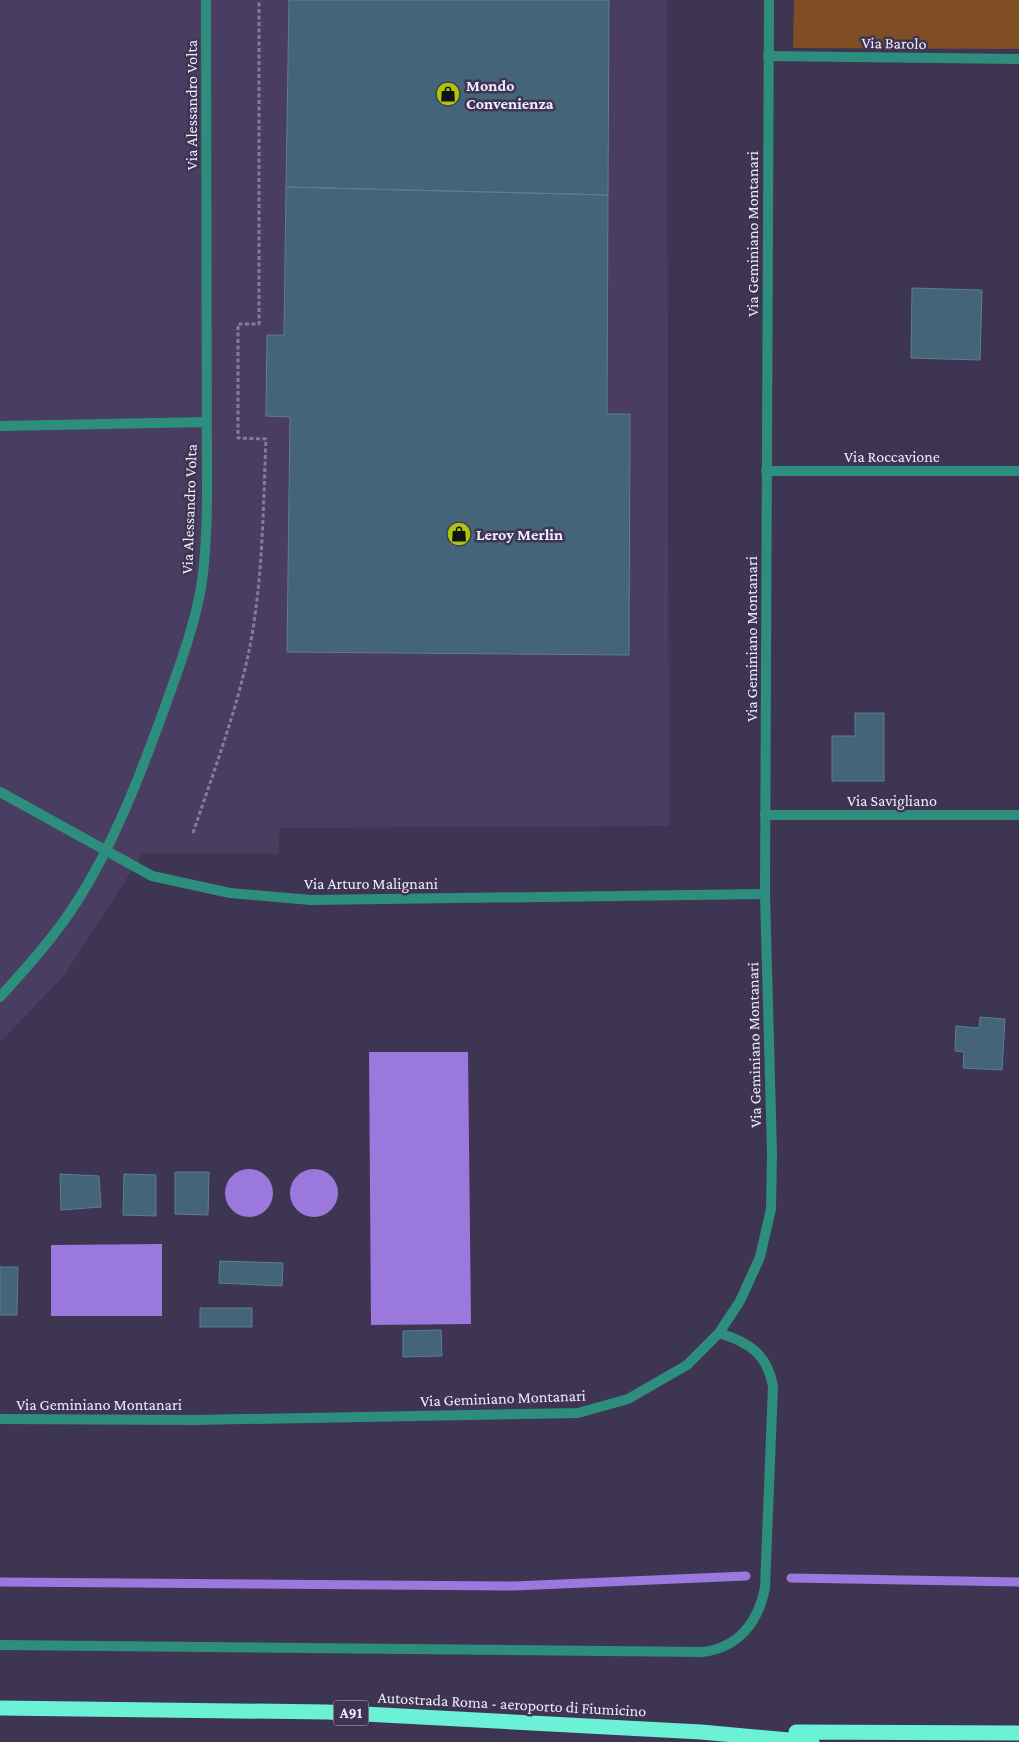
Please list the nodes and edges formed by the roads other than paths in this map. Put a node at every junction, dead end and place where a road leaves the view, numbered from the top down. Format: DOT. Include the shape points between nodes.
graph roads {
  1 [pos="206,0"];
  2 [pos="768,0"];
  3 [pos="768,56"];
  4 [pos="1019,59"];
  5 [pos="207,422"];
  6 [pos="0,426"];
  7 [pos="766,471"];
  8 [pos="1019,471"];
  9 [pos="0,792"];
  10 [pos="765,815"];
  11 [pos="1019,815"];
  12 [pos="104,851"];
  13 [pos="765,894"];
  14 [pos="0,997"];
  15 [pos="719,1333"];
  16 [pos="0,1419"];
  17 [pos="0,1646"];
  18 [pos="0,1708"];
  19 [pos="701,1732"];
  20 [pos="1019,1733"];
  21 [pos="812,1742"];
  1 -- 5 [label="street, Via Alessandro Volta"];
  2 -- 3 [label="street, Via Geminiano Montanari"];
  3 -- 4 [label="street, Via Barolo"];
  3 -- 7 [label="street, Via Geminiano Montanari"];
  5 -- 6 [label="street"];
  5 -- 12 [label="street, Via Alessandro Volta" via="206,548 200,589 182,659 157,728"];
  7 -- 8 [label="street, Via Roccavione"];
  7 -- 10 [label="street, Via Geminiano Montanari"];
  9 -- 12 [label="street, Via Arturo Malignani"];
  10 -- 11 [label="street, Via Savigliano"];
  10 -- 13 [label="street, Via Geminiano Montanari"];
  12 -- 13 [label="street, Via Arturo Malignani" via="152,876 230,893 311,900"];
  12 -- 14 [label="street, Via Alessandro Volta" via="78,899 46,946"];
  13 -- 15 [label="street, Via Geminiano Montanari" via="771,1208 760,1256 740,1301"];
  15 -- 16 [label="street, Via Geminiano Montanari" via="687,1365 628,1399 578,1413 194,1420"];
  15 -- 17 [label="street" via="757,1351 768,1368 773,1386 765,1588 752,1624 744,1634 723,1648 692,1652"];
  18 -- 19 [label="highway, Autostrada Roma - aeroporto di Fiumicino / A91" via="327,1712"];
  19 -- 20 [label="highway"];
  19 -- 21 [label="highway, Autostrada Roma - aeroporto di Fiumicino / A91"];
}
